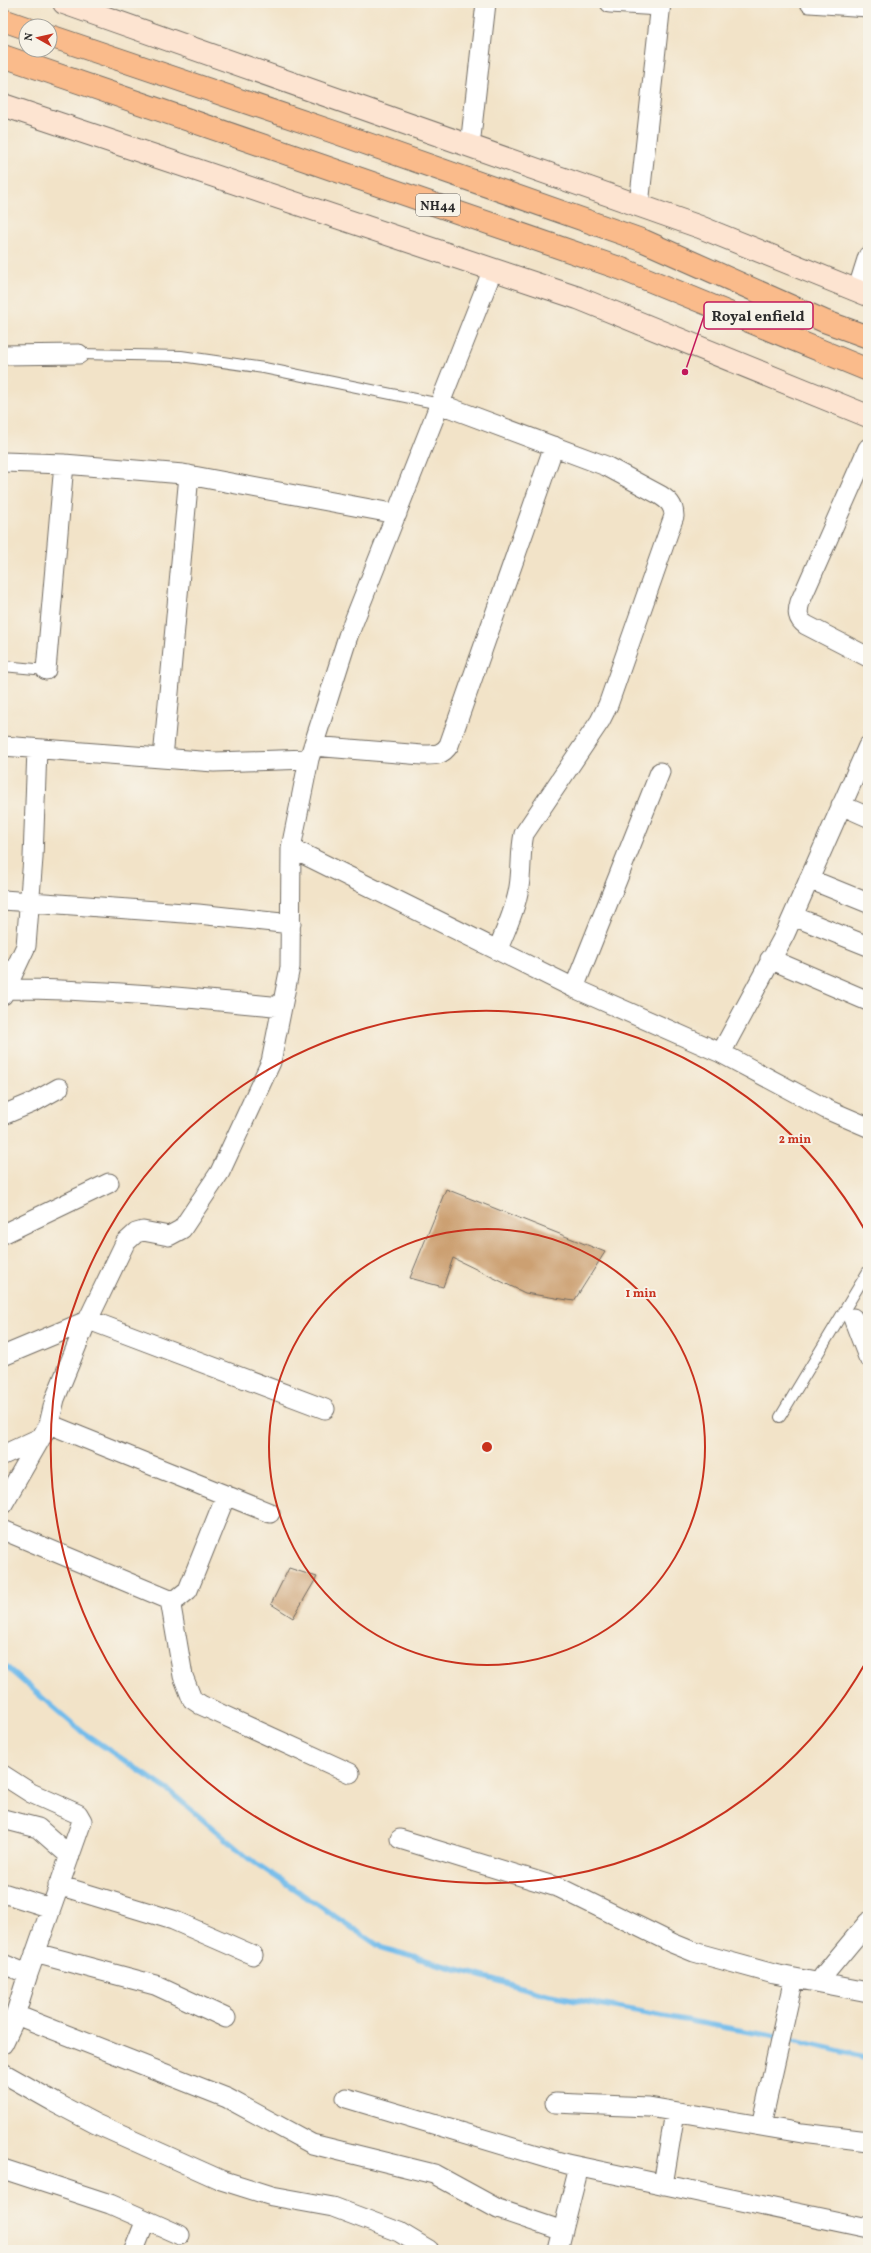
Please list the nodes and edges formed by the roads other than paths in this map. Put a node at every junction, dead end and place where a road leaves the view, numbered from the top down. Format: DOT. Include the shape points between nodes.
graph roads {
  1 [pos="64,3"];
  2 [pos="486,3"];
  3 [pos="610,3"];
  4 [pos="810,3"];
  5 [pos="661,4"];
  6 [pos="868,7"];
  7 [pos="3,20"];
  8 [pos="18,25"];
  9 [pos="58,39"];
  10 [pos="3,56"];
  11 [pos="3,105"];
  12 [pos="470,146"];
  13 [pos="639,205"];
  14 [pos="868,256"];
  15 [pos="493,269"];
  16 [pos="863,293"];
  17 [pos="868,337"];
  18 [pos="79,354"];
  19 [pos="3,355"];
  20 [pos="868,370"];
  21 [pos="440,404"];
  22 [pos="868,416"];
  23 [pos="554,446"];
  24 [pos="868,448"];
  25 [pos="3,462"];
  26 [pos="64,464"];
  27 [pos="189,475"];
  28 [pos="397,514"];
  29 [pos="868,657"];
  30 [pos="3,666"];
  31 [pos="46,670"];
  32 [pos="3,746"];
  33 [pos="868,746"];
  34 [pos="37,749"];
  35 [pos="311,752"];
  36 [pos="163,758"];
  37 [pos="660,772"];
  38 [pos="841,805"];
  39 [pos="868,816"];
  40 [pos="291,848"];
  41 [pos="809,879"];
  42 [pos="3,900"];
  43 [pos="30,902"];
  44 [pos="868,903"];
  45 [pos="793,916"];
  46 [pos="291,924"];
  47 [pos="868,946"];
  48 [pos="498,949"];
  49 [pos="770,959"];
  50 [pos="574,988"];
  51 [pos="5,992"];
  52 [pos="868,1001"];
  53 [pos="282,1007"];
  54 [pos="721,1053"];
  55 [pos="59,1088"];
  56 [pos="3,1115"];
  57 [pos="868,1127"];
  58 [pos="109,1182"];
  59 [pos="3,1234"];
  60 [pos="868,1271"];
  61 [pos="853,1318"];
  62 [pos="88,1320"];
  63 [pos="3,1356"];
  64 [pos="868,1357"];
  65 [pos="325,1409"];
  66 [pos="780,1417"];
  67 [pos="46,1431"];
  68 [pos="3,1455"];
  69 [pos="226,1495"];
  70 [pos="3,1504"];
  71 [pos="270,1514"];
  72 [pos="3,1530"];
  73 [pos="170,1600"];
  74 [pos="350,1773"];
  75 [pos="3,1775"];
  76 [pos="3,1819"];
  77 [pos="400,1839"];
  78 [pos="70,1856"];
  79 [pos="58,1885"];
  80 [pos="3,1893"];
  81 [pos="51,1908"];
  82 [pos="868,1922"];
  83 [pos="35,1953"];
  84 [pos="253,1955"];
  85 [pos="3,1964"];
  86 [pos="28,1974"];
  87 [pos="823,1976"];
  88 [pos="794,1978"];
  89 [pos="868,1992"];
  90 [pos="226,2018"];
  91 [pos="10,2020"];
  92 [pos="3,2044"];
  93 [pos="3,2073"];
  94 [pos="346,2098"];
  95 [pos="555,2103"];
  96 [pos="675,2112"];
  97 [pos="761,2126"];
  98 [pos="868,2141"];
  99 [pos="579,2167"];
  100 [pos="3,2169"];
  101 [pos="663,2185"];
  102 [pos="146,2220"];
  103 [pos="868,2228"];
  104 [pos="563,2231"];
  105 [pos="180,2235"];
  106 [pos="134,2250"];
  107 [pos="429,2250"];
  108 [pos="558,2250"];
  1 -- 12 [label="street"];
  2 -- 12 [label="street"];
  3 -- 5 [label="street"];
  4 -- 6 [label="street"];
  5 -- 13 [label="street"];
  7 -- 8 [label="highway"];
  9 -- 17 [label="highway, NH44" via="330,130 644,241 824,321"];
  10 -- 20 [label="highway, NH44" via="622,269"];
  11 -- 15 [label="street"];
  12 -- 13 [label="street"];
  13 -- 16 [label="street"];
  14 -- 16 [label="street"];
  15 -- 21 [label="street"];
  15 -- 22 [label="street" via="578,298"];
  18 -- 19 [label="street"];
  18 -- 21 [label="lane" via="181,356 264,368"];
  21 -- 23 [label="street"];
  21 -- 28 [label="street"];
  23 -- 35 [label="street" via="445,751 440,754 422,755"];
  23 -- 48 [label="street" via="606,466 660,495 672,504 674,516 608,705 600,721 524,834 521,844 519,890"];
  24 -- 29 [label="street" via="798,609 799,618 806,625"];
  25 -- 26 [label="street"];
  26 -- 27 [label="street"];
  26 -- 31 [label="street"];
  27 -- 28 [label="street"];
  27 -- 36 [label="street"];
  28 -- 35 [label="street" via="348,636"];
  30 -- 31 [label="lane"];
  32 -- 34 [label="street"];
  33 -- 38 [label="street"];
  34 -- 36 [label="street"];
  34 -- 43 [label="street"];
  35 -- 36 [label="street" via="214,762"];
  35 -- 40 [label="street"];
  37 -- 50 [label="street"];
  38 -- 39 [label="street"];
  38 -- 41 [label="street"];
  40 -- 46 [label="street"];
  40 -- 48 [label="street"];
  41 -- 44 [label="street"];
  41 -- 45 [label="street"];
  42 -- 43 [label="street"];
  43 -- 46 [label="street" via="198,914"];
  43 -- 51 [label="street" via="26,946"];
  45 -- 47 [label="street"];
  45 -- 49 [label="street"];
  46 -- 53 [label="street" via="290,967"];
  48 -- 50 [label="street"];
  49 -- 52 [label="street"];
  49 -- 54 [label="street"];
  50 -- 54 [label="street"];
  51 -- 53 [label="street" via="88,990"];
  53 -- 62 [label="street" via="271,1062 220,1172 182,1229 169,1236 136,1232 125,1243"];
  54 -- 57 [label="street" via="826,1109"];
  55 -- 56 [label="street"];
  58 -- 59 [label="street"];
  60 -- 66 [label="lane"];
  61 -- 64 [label="street"];
  62 -- 63 [label="street"];
  62 -- 65 [label="street"];
  62 -- 67 [label="street" via="55,1399"];
  67 -- 68 [label="street"];
  67 -- 69 [label="street"];
  67 -- 70 [label="street"];
  69 -- 71 [label="street"];
  69 -- 73 [label="street" via="188,1590 177,1599"];
  72 -- 73 [label="street"];
  73 -- 74 [label="street" via="183,1676 192,1699"];
  75 -- 78 [label="street" via="31,1793 81,1817 82,1824"];
  76 -- 78 [label="street" via="38,1828"];
  77 -- 88 [label="street" via="560,1888 694,1952"];
  78 -- 79 [label="street"];
  79 -- 81 [label="street"];
  79 -- 84 [label="street" via="172,1920"];
  80 -- 81 [label="street"];
  81 -- 83 [label="street"];
  82 -- 87 [label="street"];
  83 -- 86 [label="street"];
  83 -- 90 [label="street" via="155,1985"];
  85 -- 86 [label="street"];
  86 -- 91 [label="street"];
  88 -- 89 [label="street"];
  88 -- 97 [label="street"];
  91 -- 92 [label="street"];
  91 -- 104 [label="street" via="96,2044 227,2098 312,2144 434,2174 498,2209"];
  93 -- 107 [label="street" via="96,2124 221,2180 272,2196 333,2207 399,2232"];
  94 -- 99 [label="street"];
  95 -- 96 [label="street" via="649,2107"];
  96 -- 97 [label="street"];
  96 -- 101 [label="street"];
  97 -- 98 [label="street"];
  99 -- 101 [label="street"];
  99 -- 104 [label="street"];
  100 -- 102 [label="street" via="110,2204"];
  101 -- 103 [label="street"];
  102 -- 105 [label="street"];
  102 -- 106 [label="street"];
  104 -- 108 [label="street"];
}
